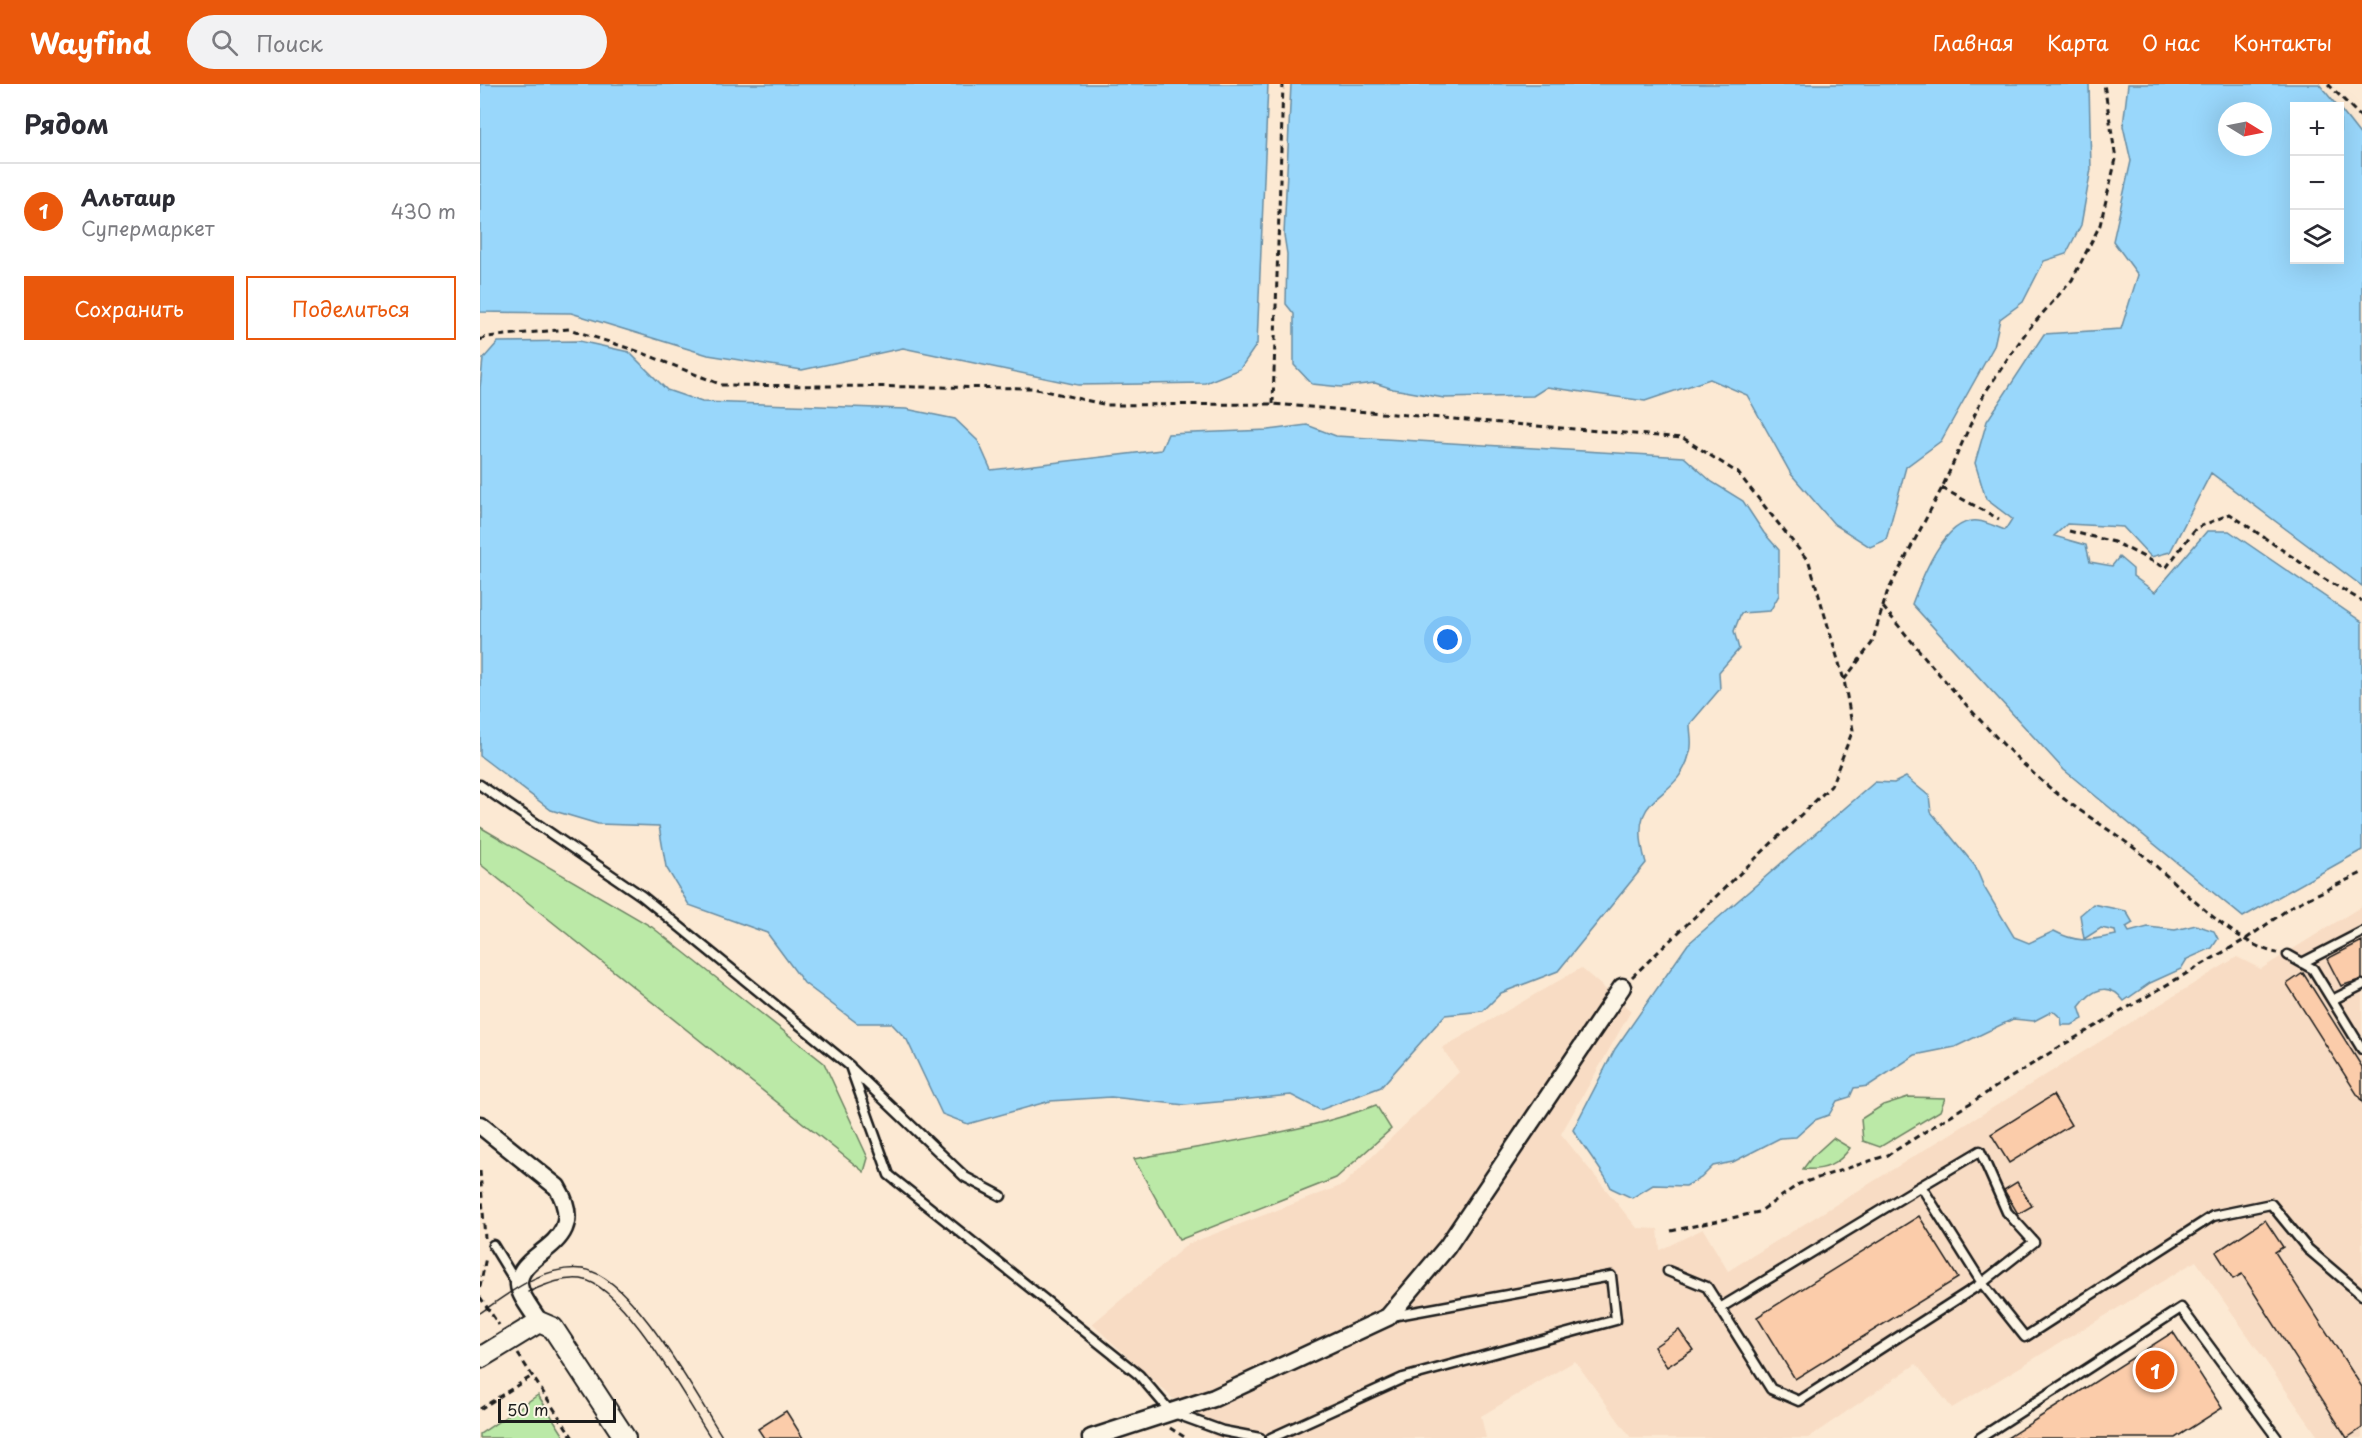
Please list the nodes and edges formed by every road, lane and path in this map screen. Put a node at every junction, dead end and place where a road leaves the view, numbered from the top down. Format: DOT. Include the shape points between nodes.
graph roads {
  1 [pos="1283,84"];
  2 [pos="2104,84"];
  3 [pos="2328,84"];
  4 [pos="2362,118"];
  5 [pos="480,340"];
  6 [pos="1273,404"];
  7 [pos="1942,488"];
  8 [pos="2000,519"];
  9 [pos="2069,531"];
  10 [pos="2362,601"];
  11 [pos="1883,607"];
  12 [pos="1844,680"];
  13 [pos="480,785"];
  14 [pos="2362,873"];
  15 [pos="2362,932"];
  16 [pos="2246,939"];
  17 [pos="2288,955"];
  18 [pos="2302,963"];
  19 [pos="2362,984"];
  20 [pos="1622,987"];
  21 [pos="2332,1000"];
  22 [pos="2361,1044"];
  23 [pos="850,1066"];
  24 [pos="480,1125"];
  25 [pos="480,1171"];
  26 [pos="1921,1186"];
  27 [pos="1001,1196"];
  28 [pos="1671,1231"];
  29 [pos="489,1243"];
  30 [pos="486,1252"];
  31 [pos="1668,1271"];
  32 [pos="1982,1283"];
  33 [pos="480,1287"];
  34 [pos="519,1287"];
  35 [pos="2362,1295"];
  36 [pos="480,1297"];
  37 [pos="1720,1308"];
  38 [pos="1388,1317"];
  39 [pos="539,1322"];
  40 [pos="502,1329"];
  41 [pos="515,1350"];
  42 [pos="480,1358"];
  43 [pos="532,1376"];
  44 [pos="480,1409"];
  45 [pos="1171,1412"];
  46 [pos="573,1438"];
  47 [pos="625,1438"];
  48 [pos="1091,1438"];
  49 [pos="1260,1438"];
  50 [pos="1271,1438"];
  51 [pos="1980,1438"];
  52 [pos="2277,1438"];
  1 -- 6 [label="path"];
  2 -- 7 [label="path" via="2116,159 2100,225 2072,280 2027,332 1984,394"];
  3 -- 4 [label="path"];
  5 -- 6 [label="path" via="569,329 640,352 722,386 1032,388 1107,405"];
  6 -- 12 [label="path" via="1683,438 1738,473 1809,562"];
  7 -- 8 [label="path"];
  7 -- 11 [label="path" via="1887,592"];
  9 -- 10 [label="path" via="2114,542 2166,568 2196,528 2230,514"];
  11 -- 12 [label="path" via="1872,643"];
  11 -- 16 [label="path" via="1953,690 2043,782 2145,857"];
  12 -- 20 [label="path" via="1853,730 1831,786"];
  13 -- 23 [label="lane" via="642,896"];
  14 -- 16 [label="path" via="2294,905"];
  15 -- 18 [label="lane"];
  16 -- 17 [label="path" via="2261,950"];
  16 -- 28 [label="path" via="2056,1049 1888,1155 1799,1184 1759,1212"];
  17 -- 18 [label="lane"];
  18 -- 21 [label="lane" via="2313,969"];
  19 -- 21 [label="lane"];
  20 -- 38 [label="street" via="1447,1246"];
  21 -- 22 [label="lane"];
  23 -- 27 [label="lane" via="964,1177"];
  23 -- 45 [label="lane" via="889,1175 1139,1375"];
  24 -- 34 [label="street" via="557,1187 565,1200 563,1230 550,1248 524,1267"];
  25 -- 29 [label="path"];
  26 -- 32 [label="lane"];
  26 -- 32 [label="lane" via="1980,1151 2007,1212 2034,1242"];
  26 -- 37 [label="lane"];
  29 -- 34 [label="lane"];
  30 -- 33 [label="path"];
  31 -- 37 [label="lane" via="1707,1287"];
  32 -- 35 [label="lane" via="2025,1337 2214,1216 2271,1204 2308,1249"];
  32 -- 37 [label="lane" via="1799,1401 1771,1389"];
  34 -- 39 [label="street"];
  36 -- 40 [label="path"];
  38 -- 45 [label="street" via="1214,1398"];
  38 -- 50 [label="lane" via="1611,1276 1616,1320 1402,1378"];
  39 -- 42 [label="street"];
  39 -- 47 [label="street" via="553,1328"];
  41 -- 43 [label="path"];
  43 -- 44 [label="path"];
  43 -- 46 [label="path"];
  45 -- 48 [label="street"];
  45 -- 49 [label="lane" via="1223,1431"];
  51 -- 52 [label="lane" via="2181,1308"];
}
